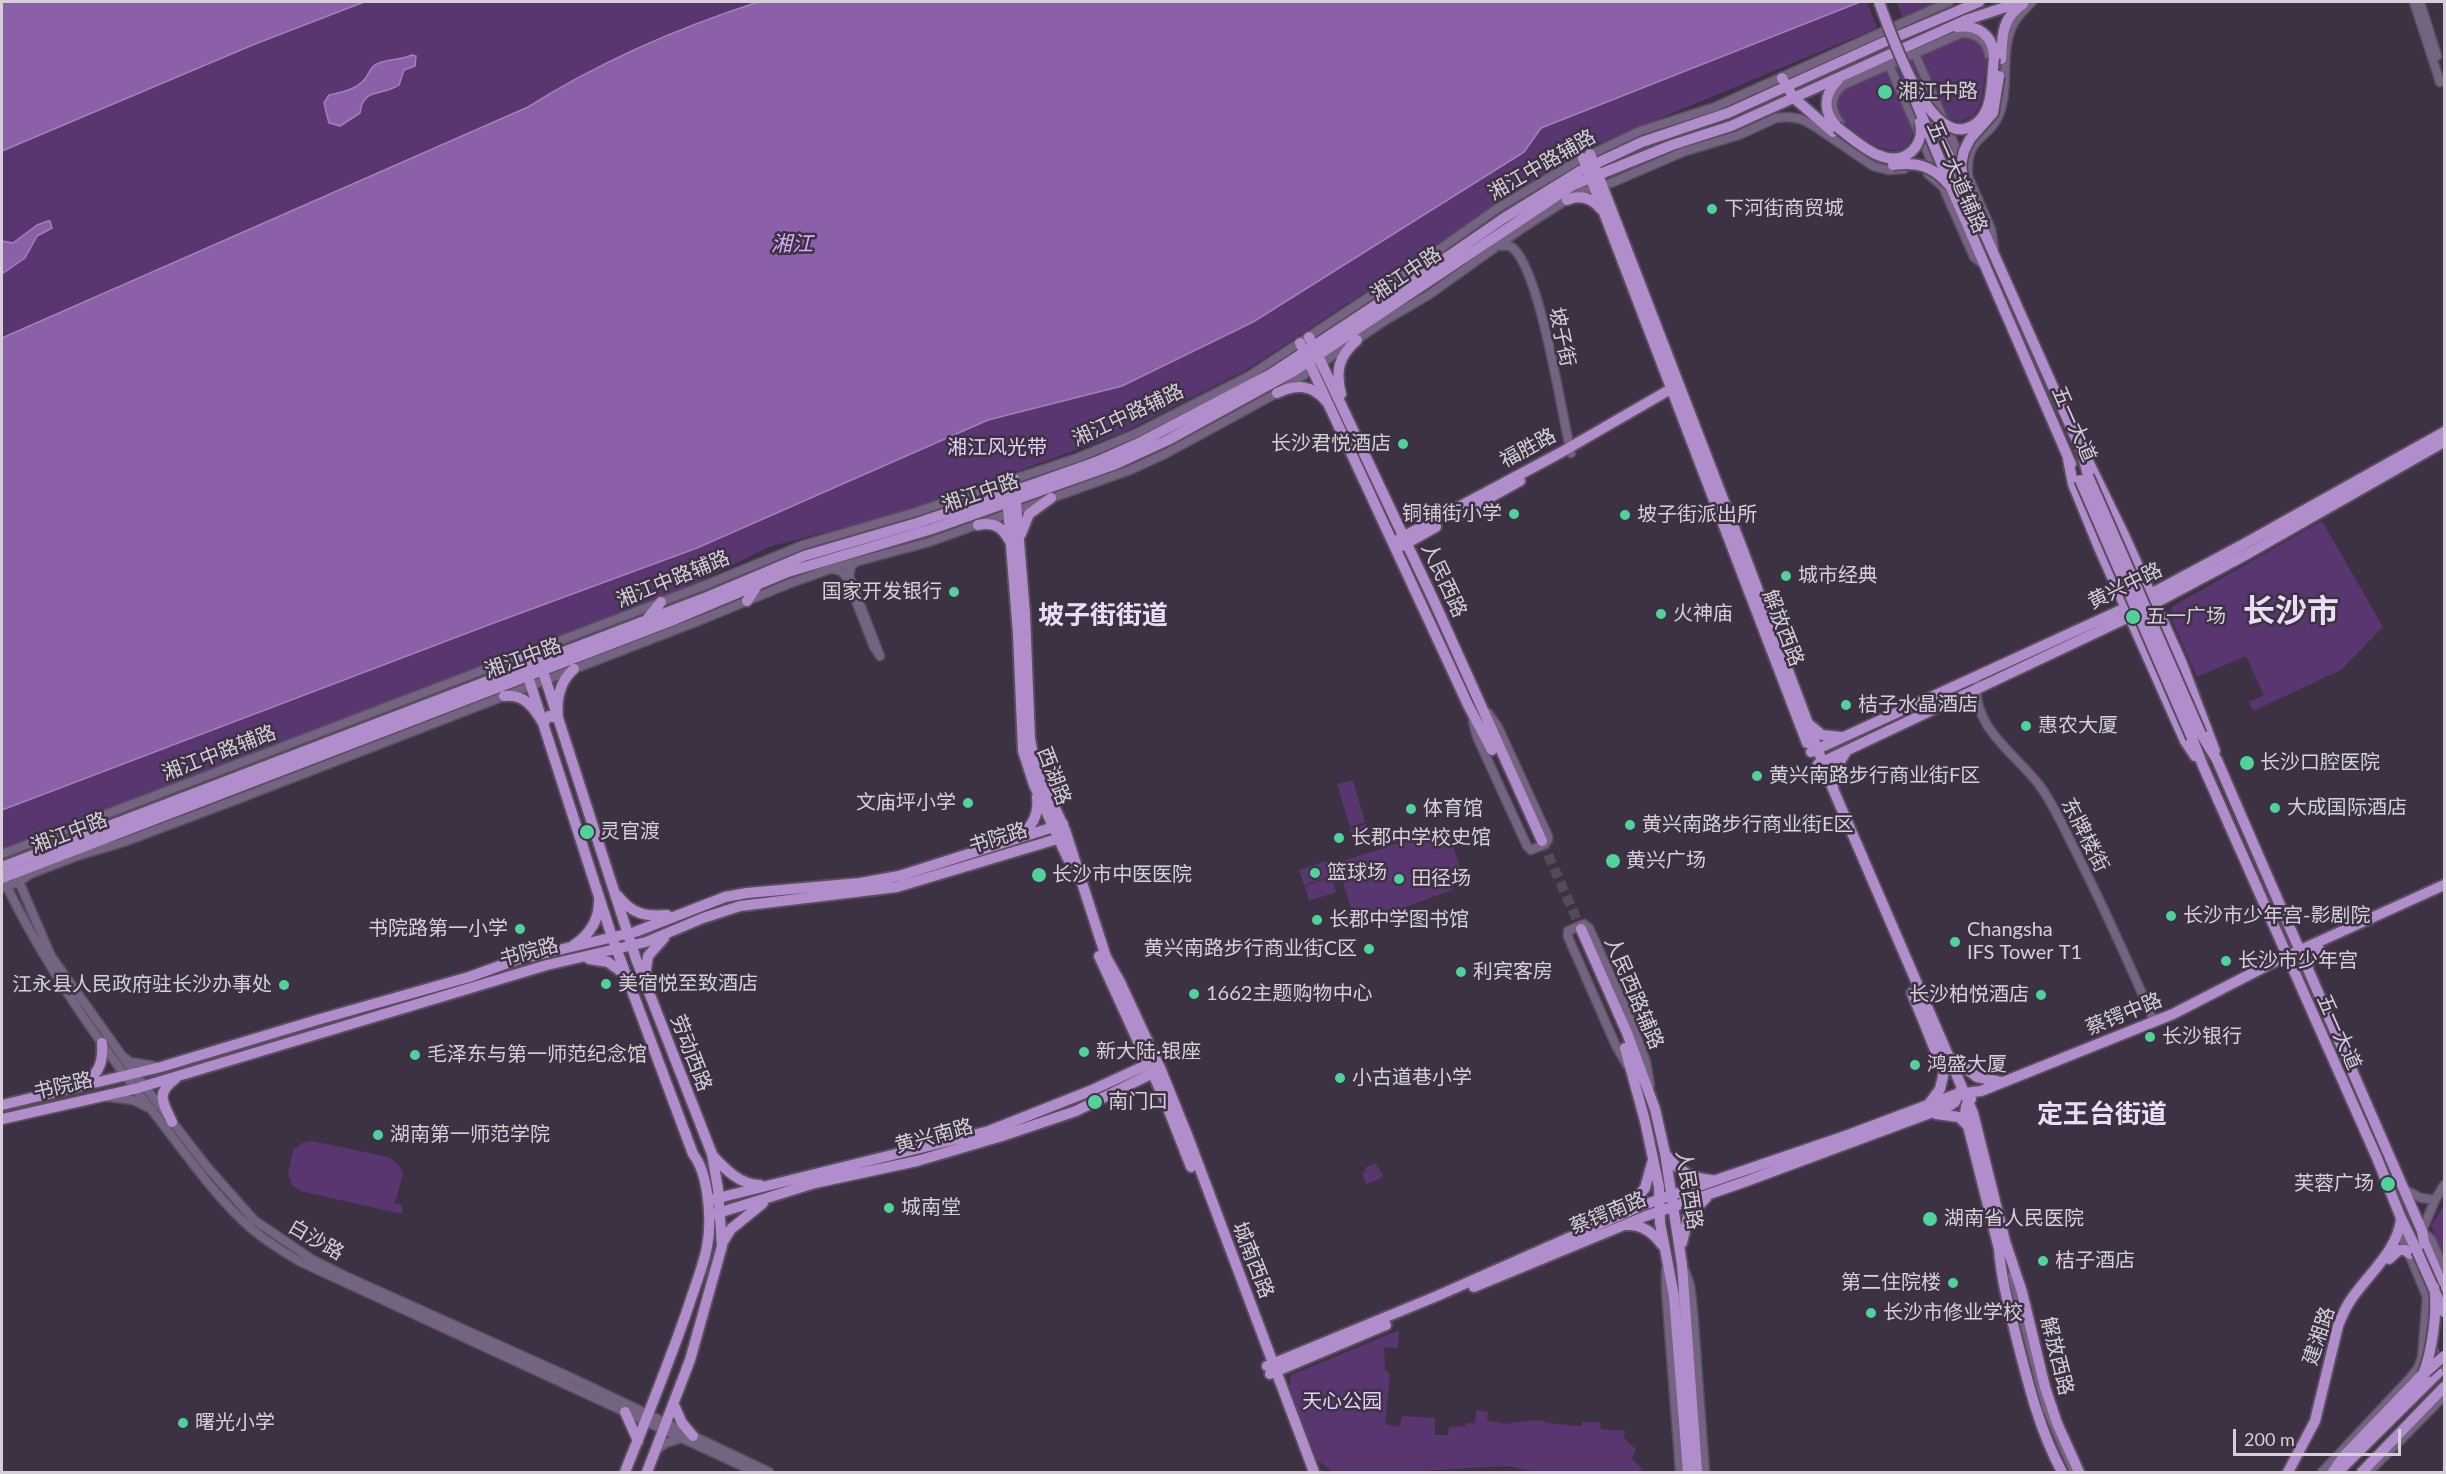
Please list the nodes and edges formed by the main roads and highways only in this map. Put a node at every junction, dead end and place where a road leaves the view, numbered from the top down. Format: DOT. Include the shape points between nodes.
graph roads {
  1 [pos="1872,2"];
  2 [pos="1879,2"];
  3 [pos="1979,2"];
  4 [pos="2021,2"];
  5 [pos="2030,2"];
  6 [pos="1948,28"];
  7 [pos="1994,58"];
  8 [pos="1842,76"];
  9 [pos="1787,81"];
  10 [pos="1916,94"];
  11 [pos="1797,97"];
  12 [pos="1771,109"];
  13 [pos="1817,119"];
  14 [pos="1837,127"];
  15 [pos="1594,173"];
  16 [pos="1966,182"];
  17 [pos="1946,187"];
  18 [pos="1567,200"];
  19 [pos="1604,214"];
  20 [pos="1978,236"];
  21 [pos="1358,340"];
  22 [pos="1312,353"];
  23 [pos="1664,373"];
  24 [pos="1277,393"];
  25 [pos="1676,393"];
  26 [pos="1660,399"];
  27 [pos="1334,412"];
  28 [pos="1349,420"];
  29 [pos="2445,432"];
  30 [pos="2445,442"];
  31 [pos="2082,452"];
  32 [pos="2068,459"];
  33 [pos="2084,478"];
  34 [pos="1011,496"];
  35 [pos="1051,498"];
  36 [pos="1395,519"];
  37 [pos="978,525"];
  38 [pos="1425,529"];
  39 [pos="1405,540"];
  40 [pos="1015,546"];
  41 [pos="1395,546"];
  42 [pos="1417,565"];
  43 [pos="759,584"];
  44 [pos="2153,599"];
  45 [pos="747,601"];
  46 [pos="661,602"];
  47 [pos="2127,612"];
  48 [pos="645,621"];
  49 [pos="536,650"];
  50 [pos="574,669"];
  51 [pos="526,670"];
  52 [pos="542,670"];
  53 [pos="504,696"];
  54 [pos="558,718"];
  55 [pos="1807,721"];
  56 [pos="543,723"];
  57 [pos="2197,736"];
  58 [pos="1844,737"];
  59 [pos="1849,749"];
  60 [pos="1814,751"];
  61 [pos="2217,760"];
  62 [pos="1819,764"];
  63 [pos="2203,766"];
  64 [pos="1034,785"];
  65 [pos="1835,793"];
  66 [pos="1059,825"];
  67 [pos="1063,837"];
  68 [pos="1009,842"];
  69 [pos="1042,843"];
  70 [pos="1067,857"];
  71 [pos="7,876"];
  72 [pos="2445,885"];
  73 [pos="613,890"];
  74 [pos="2445,893"];
  75 [pos="598,895"];
  76 [pos="685,912"];
  77 [pos="674,930"];
  78 [pos="628,934"];
  79 [pos="612,937"];
  80 [pos="2294,937"];
  81 [pos="2281,942"];
  82 [pos="632,945"];
  83 [pos="2318,946"];
  84 [pos="571,947"];
  85 [pos="616,949"];
  86 [pos="2295,954"];
  87 [pos="577,958"];
  88 [pos="2269,965"];
  89 [pos="2308,972"];
  90 [pos="628,981"];
  91 [pos="647,988"];
  92 [pos="102,1043"];
  93 [pos="1137,1044"];
  94 [pos="1947,1052"];
  95 [pos="1154,1067"];
  96 [pos="180,1075"];
  97 [pos="1132,1078"];
  98 [pos="2005,1081"];
  99 [pos="78,1087"];
  100 [pos="1963,1093"];
  101 [pos="1163,1096"];
  102 [pos="2,1105"];
  103 [pos="1927,1110"];
  104 [pos="2,1119"];
  105 [pos="172,1122"];
  106 [pos="1968,1126"];
  107 [pos="1665,1152"];
  108 [pos="1652,1153"];
  109 [pos="711,1154"];
  110 [pos="1719,1180"];
  111 [pos="776,1190"];
  112 [pos="1714,1192"];
  113 [pos="719,1198"];
  114 [pos="707,1199"];
  115 [pos="1673,1201"];
  116 [pos="1660,1206"];
  117 [pos="720,1213"];
  118 [pos="1622,1214"];
  119 [pos="709,1215"];
  120 [pos="2400,1224"];
  121 [pos="1619,1227"];
  122 [pos="2418,1244"];
  123 [pos="722,1246"];
  124 [pos="2003,1247"];
  125 [pos="1664,1249"];
  126 [pos="1681,1260"];
  127 [pos="2439,1288"];
  128 [pos="1678,1293"];
  129 [pos="2445,1312"];
  130 [pos="1264,1339"];
  131 [pos="2445,1356"];
  132 [pos="1294,1359"];
  133 [pos="1271,1369"];
  134 [pos="2423,1374"];
  135 [pos="2441,1380"];
  136 [pos="1284,1393"];
  137 [pos="674,1405"];
  138 [pos="628,1409"];
  139 [pos="693,1436"];
  140 [pos="638,1441"];
  141 [pos="1314,1472"];
  142 [pos="2349,1472"];
  143 [pos="625,1473"];
  144 [pos="647,1473"];
  145 [pos="1306,1473"];
  146 [pos="1688,1473"];
  147 [pos="1697,1473"];
  148 [pos="2062,1473"];
  149 [pos="2079,1473"];
  150 [pos="2288,1473"];
  151 [pos="2295,1473"];
  152 [pos="2332,1473"];
  153 [pos="2338,1473"];
  154 [pos="2362,1473"];
  1 -- 10 [label="main road, bridge"];
  2 -- 10 [label="main road, bridge"];
  3 -- 9 [label="main road, 湘江中路"];
  4 -- 6 [label="main road, 湘江中路"];
  5 -- 7 [label="main road" via="2012,11 2006,20"];
  6 -- 7 [label="main road" via="1966,26 1981,30 1991,42"];
  6 -- 8 [label="main road, 湘江中路"];
  7 -- 10 [label="main road, bridge" via="1987,109 1971,126 1945,126"];
  7 -- 16 [label="main road, bridge" via="1996,100 1993,113 1964,151 1961,165"];
  8 -- 11 [label="main road, 湘江中路"];
  8 -- 14 [label="main road" via="1830,89 1826,102 1828,114"];
  9 -- 11 [label="main road"];
  9 -- 15 [label="main road, 湘江中路" via="1714,119 1642,142"];
  10 -- 14 [label="main road, bridge" via="1922,132 1907,155 1892,159 1875,154"];
  10 -- 16 [label="main road, 五一大道, bridge"];
  10 -- 17 [label="main road, 五一大道, bridge"];
  11 -- 12 [label="main road, 湘江中路"];
  11 -- 13 [label="main road"];
  11 -- 14 [label="main road"];
  12 -- 13 [label="main road" via="1794,108"];
  12 -- 15 [label="main road, 湘江中路" via="1620,167"];
  13 -- 14 [label="main road"];
  14 -- 17 [label="main road, bridge" via="1877,162 1921,165 1940,176"];
  15 -- 19 [label="main road, 解放西路"];
  15 -- 22 [label="main road, 湘江中路" via="1504,218"];
  15 -- 25 [label="main road, 解放西路" via="1608,200"];
  16 -- 20 [label="main road, 五一大道"];
  17 -- 20 [label="main road, 五一大道"];
  18 -- 19 [label="main road" via="1585,198 1596,203"];
  19 -- 23 [label="main road, 解放西路"];
  20 -- 31 [label="main road, 五一大道" via="1995,259"];
  20 -- 32 [label="main road, 五一大道" via="1984,265"];
  21 -- 28 [label="main road" via="1345,352 1338,372"];
  22 -- 27 [label="main road, 人民西路"];
  22 -- 28 [label="main road, 人民西路"];
  22 -- 34 [label="main road, 湘江中路" via="1157,435"];
  23 -- 25 [label="main road, 解放西路"];
  23 -- 26 [label="main road"];
  24 -- 27 [label="main road" via="1304,386 1318,393"];
  25 -- 26 [label="main road, 福胜路"];
  25 -- 26 [label="main road" via="1671,401"];
  25 -- 55 [label="main road, 解放西路"];
  25 -- 60 [label="main road, 解放西路"];
  26 -- 38 [label="main road, 福胜路"];
  27 -- 41 [label="main road, 人民西路"];
  28 -- 36 [label="main road, 人民西路"];
  29 -- 44 [label="main road, 黄兴中路"];
  30 -- 44 [label="main road, 黄兴中路"];
  31 -- 33 [label="main road, 五一大道"];
  31 -- 44 [label="main road, 五一大道" via="2096,474"];
  32 -- 33 [label="main road, 五一大道"];
  32 -- 47 [label="main road, 五一大道" via="2073,484"];
  33 -- 57 [label="main road, 五一大道, bridge"];
  34 -- 40 [label="main road, 西湖路"];
  34 -- 43 [label="main road, 湘江中路" via="932,529 808,564"];
  34 -- 48 [label="main road, 湘江中路" via="804,556"];
  35 -- 40 [label="main road" via="1025,521"];
  36 -- 38 [label="main road" via="1407,527"];
  36 -- 39 [label="main road, 人民西路"];
  37 -- 40 [label="main road" via="991,523 1000,527"];
  38 -- 39 [label="main road, 福胜路"];
  38 -- 42 [label="main road" via="1418,544"];
  39 -- 41 [label="main road, 福胜路"];
  39 -- 42 [label="main road, 人民西路"];
  40 -- 64 [label="main road, 西湖路" via="1022,740"];
  40 -- 66 [label="main road, 西湖路" via="1025,614 1030,739"];
  41 -- 42 [label="main road, 人民西路" via="1539,843"];
  43 -- 45 [label="main road"];
  43 -- 52 [label="main road, 湘江中路"];
  44 -- 47 [label="main road, 黄兴中路"];
  44 -- 61 [label="main road, 五一大道" via="2214,742"];
  46 -- 48 [label="main road"];
  47 -- 58 [label="main road, 黄兴中路" via="1979,674"];
  47 -- 59 [label="main road, 黄兴中路" via="1976,690"];
  47 -- 63 [label="main road, 五一大道" via="2185,741"];
  48 -- 52 [label="main road, 湘江中路"];
  49 -- 52 [label="main road, 劳动西路"];
  50 -- 54 [label="main road" via="561,687"];
  51 -- 52 [label="main road, 湘江中路"];
  51 -- 56 [label="main road, 劳动西路"];
  51 -- 71 [label="main road, 湘江中路"];
  52 -- 54 [label="main road, 劳动西路"];
  53 -- 56 [label="main road" via="526,700"];
  54 -- 56 [label="main road" via="549,716"];
  54 -- 73 [label="main road, 劳动西路"];
  55 -- 58 [label="main road" via="1822,735"];
  55 -- 60 [label="main road, 解放西路"];
  56 -- 75 [label="main road, 劳动西路"];
  57 -- 61 [label="main road, 五一大道"];
  57 -- 63 [label="main road, 五一大道"];
  58 -- 60 [label="main road, 黄兴中路"];
  59 -- 62 [label="main road, 黄兴中路"];
  59 -- 65 [label="main road" via="1835,769"];
  60 -- 62 [label="main road, 解放西路"];
  61 -- 80 [label="main road, 五一大道"];
  62 -- 65 [label="main road, 解放西路"];
  62 -- 103 [label="main road, 解放西路" via="1943,1066 1940,1089"];
  63 -- 81 [label="main road, 五一大道"];
  64 -- 66 [label="main road, 西湖路"];
  64 -- 68 [label="main road" via="1038,805 1035,819"];
  65 -- 94 [label="main road, 解放西路"];
  66 -- 67 [label="main road, 西湖路"];
  66 -- 68 [label="main road, 书院路"];
  67 -- 69 [label="main road, 书院路"];
  67 -- 70 [label="main road, 西湖路"];
  67 -- 95 [label="main road, 西湖路" via="1106,957"];
  68 -- 76 [label="main road, 书院路" via="899,876 747,893"];
  69 -- 70 [label="main road" via="1056,845"];
  69 -- 77 [label="main road, 书院路" via="912,884 865,893 750,904"];
  70 -- 93 [label="main road, 西湖路" via="1105,973"];
  72 -- 83 [label="main road, 蔡锷中路"];
  73 -- 75 [label="main road" via="607,899"];
  73 -- 76 [label="main road" via="630,909 642,915"];
  73 -- 78 [label="main road, 劳动西路"];
  74 -- 83 [label="main road, 蔡锷中路"];
  75 -- 79 [label="main road, 劳动西路"];
  75 -- 84 [label="main road" via="595,922"];
  76 -- 78 [label="main road, 书院路"];
  77 -- 82 [label="main road, 书院路"];
  77 -- 91 [label="main road" via="648,956"];
  78 -- 79 [label="main road, 书院路"];
  78 -- 82 [label="main road, 劳动西路"];
  79 -- 84 [label="main road, 书院路"];
  79 -- 85 [label="main road, 劳动西路"];
  80 -- 83 [label="main road"];
  80 -- 86 [label="main road, 五一大道"];
  81 -- 86 [label="main road, 五一大道"];
  81 -- 88 [label="main road" via="2281,952"];
  82 -- 85 [label="main road, 书院路"];
  82 -- 91 [label="main road, 劳动西路"];
  83 -- 86 [label="main road, 蔡锷中路"];
  83 -- 89 [label="main road" via="2309,958"];
  84 -- 99 [label="main road, 书院路" via="516,960 162,1067"];
  85 -- 87 [label="main road, 书院路"];
  85 -- 90 [label="main road, 劳动西路"];
  86 -- 88 [label="main road, 蔡锷中路"];
  86 -- 89 [label="main road, 五一大道"];
  86 -- 120 [label="main road, 五一大道"];
  87 -- 90 [label="main road" via="608,962 620,969"];
  87 -- 96 [label="main road, 书院路"];
  88 -- 98 [label="main road, 蔡锷中路" via="2173,1014"];
  89 -- 122 [label="main road, 五一大道" via="2402,1186"];
  90 -- 114 [label="main road, 劳动西路" via="693,1154 701,1164"];
  91 -- 109 [label="main road, 劳动西路"];
  92 -- 99 [label="main road" via="100,1069"];
  93 -- 95 [label="main road, 西湖路"];
  93 -- 97 [label="main road" via="1139,1060"];
  94 -- 98 [label="main road" via="1972,1075"];
  94 -- 100 [label="main road, 解放西路"];
  95 -- 97 [label="main road, 黄兴南路"];
  95 -- 101 [label="main road, 城南西路"];
  95 -- 130 [label="main road, 城南西路"];
  96 -- 104 [label="main road, 书院路"];
  96 -- 105 [label="main road" via="162,1093"];
  97 -- 101 [label="main road" via="1151,1083"];
  97 -- 111 [label="main road, 黄兴南路" via="1076,1111 1002,1136 918,1161"];
  98 -- 100 [label="main road, 蔡锷中路" via="1981,1092"];
  99 -- 102 [label="main road, 书院路"];
  100 -- 103 [label="main road, 蔡锷南路" via="1953,1104"];
  100 -- 106 [label="main road, 解放西路"];
  100 -- 124 [label="main road, 解放西路" via="1983,1145"];
  101 -- 133 [label="main road, 城南西路"];
  103 -- 106 [label="main road" via="1955,1115"];
  103 -- 110 [label="main road, 蔡锷南路"];
  103 -- 112 [label="main road, 蔡锷南路"];
  106 -- 124 [label="main road, 解放西路"];
  107 -- 108 [label="main road, 人民西路" via="1655,1109 1627,1033 1578,930 1617,1026"];
  107 -- 110 [label="main road" via="1675,1166 1688,1174"];
  107 -- 115 [label="main road, 人民西路"];
  108 -- 116 [label="main road, 人民西路"];
  108 -- 118 [label="main road" via="1645,1188"];
  109 -- 111 [label="main road" via="735,1177"];
  109 -- 113 [label="main road, 劳动西路"];
  110 -- 115 [label="main road, 蔡锷南路"];
  111 -- 113 [label="main road, 黄兴南路"];
  111 -- 117 [label="main road, 黄兴南路"];
  111 -- 123 [label="main road" via="730,1229"];
  112 -- 115 [label="main road, 蔡锷南路"];
  112 -- 126 [label="main road" via="1690,1213"];
  113 -- 114 [label="main road, 黄兴南路"];
  113 -- 117 [label="main road, 劳动西路"];
  114 -- 119 [label="main road, 劳动西路"];
  115 -- 116 [label="main road, 蔡锷南路"];
  115 -- 126 [label="main road, 人民西路"];
  116 -- 118 [label="main road, 蔡锷南路"];
  116 -- 121 [label="main road, 蔡锷南路"];
  116 -- 125 [label="main road, 人民西路"];
  117 -- 119 [label="main road, 黄兴南路"];
  117 -- 123 [label="main road, 劳动西路"];
  118 -- 132 [label="main road, 蔡锷南路"];
  119 -- 140 [label="main road, 劳动西路" via="704,1260"];
  120 -- 122 [label="main road, 五一大道"];
  120 -- 150 [label="main road, 建湘路" via="2393,1245 2337,1326 2315,1421"];
  121 -- 125 [label="main road" via="1637,1225 1648,1230"];
  121 -- 132 [label="main road, 蔡锷南路"];
  122 -- 127 [label="main road, 五一大道, bridge"];
  122 -- 151 [label="main road, 建湘路" via="2394,1253 2348,1314 2320,1422"];
  123 -- 137 [label="main road, 劳动西路"];
  124 -- 148 [label="main road, 解放西路" via="2000,1270 2028,1385"];
  124 -- 149 [label="main road, 解放西路" via="2018,1276 2050,1405"];
  125 -- 128 [label="main road, 人民西路"];
  126 -- 128 [label="main road, 人民西路"];
  127 -- 129 [label="main road, 五一大道, bridge"];
  127 -- 134 [label="main road, bridge"];
  128 -- 146 [label="main road, 人民西路"];
  128 -- 147 [label="main road, 人民西路"];
  130 -- 132 [label="main road" via="1275,1350"];
  130 -- 133 [label="main road, 城南西路"];
  131 -- 135 [label="main road, bridge"];
  132 -- 133 [label="main road, 蔡锷南路"];
  132 -- 136 [label="main road" via="1283,1379"];
  133 -- 136 [label="main road, 城南西路"];
  133 -- 145 [label="main road, 城南西路"];
  134 -- 135 [label="main road, bridge"];
  134 -- 152 [label="main road" via="2359,1435"];
  135 -- 142 [label="main road"];
  135 -- 153 [label="main road"];
  135 -- 154 [label="main road" via="2380,1457"];
  136 -- 141 [label="main road, 城南西路"];
  137 -- 139 [label="main road"];
  137 -- 144 [label="main road, 劳动西路"];
  138 -- 140 [label="main road"];
  140 -- 143 [label="main road, 劳动西路"];
}
